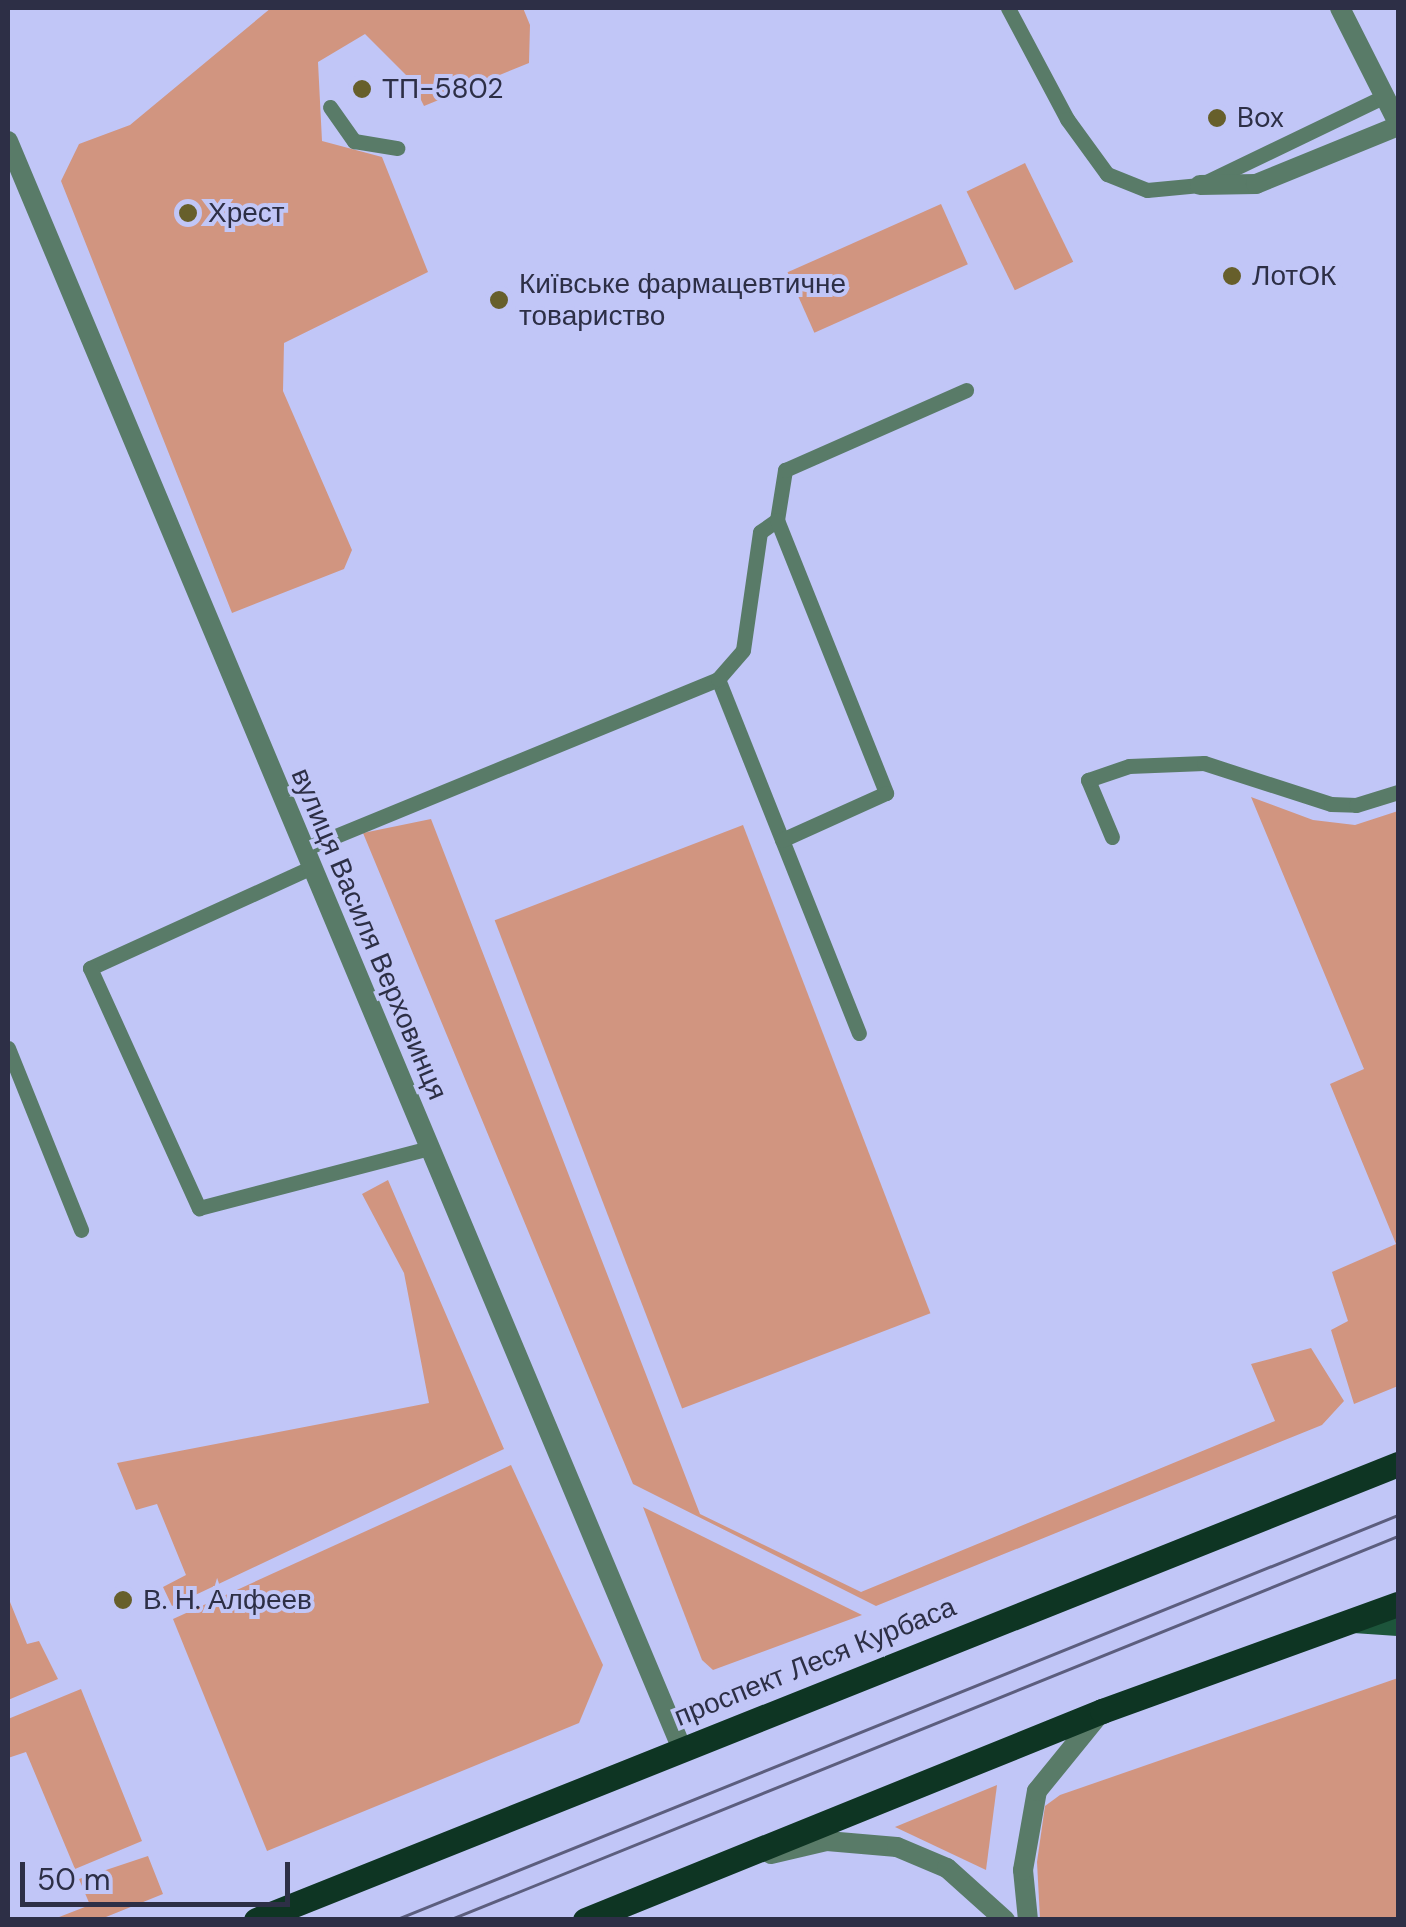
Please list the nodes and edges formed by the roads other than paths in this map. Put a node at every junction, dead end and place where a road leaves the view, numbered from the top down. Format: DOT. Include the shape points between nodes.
graph roads {
  1 [pos="1008,8"];
  2 [pos="1340,8"];
  3 [pos="1383,98"];
  4 [pos="330,107"];
  5 [pos="1398,125"];
  6 [pos="8,141"];
  7 [pos="397,148"];
  8 [pos="1200,186"];
  9 [pos="966,390"];
  10 [pos="776,520"];
  11 [pos="718,679"];
  12 [pos="1398,792"];
  13 [pos="1112,837"];
  14 [pos="782,840"];
  15 [pos="308,858"];
  16 [pos="859,1033"];
  17 [pos="8,1048"];
  18 [pos="429,1148"];
  19 [pos="82,1230"];
  20 [pos="1398,1464"];
  21 [pos="1398,1604"];
  22 [pos="1346,1623"];
  23 [pos="1398,1626"];
  24 [pos="1102,1711"];
  25 [pos="682,1747"];
  26 [pos="720,1866"];
  27 [pos="256,1920"];
  28 [pos="586,1920"];
  29 [pos="1005,1920"];
  30 [pos="1028,1920"];
  1 -- 8 [label="lane" via="1068,119 1108,174 1148,190"];
  2 -- 3 [label="street"];
  3 -- 5 [label="street"];
  3 -- 8 [label="lane"];
  4 -- 7 [label="lane" via="354,141"];
  5 -- 8 [label="street" via="1256,184"];
  6 -- 15 [label="street, вулиця Василя Верховинця"];
  9 -- 10 [label="lane" via="785,470"];
  10 -- 11 [label="lane" via="760,532 744,650"];
  10 -- 14 [label="lane" via="886,793"];
  11 -- 14 [label="lane"];
  11 -- 15 [label="lane"];
  12 -- 13 [label="lane" via="1356,805 1331,804 1204,762 1129,766 1088,780"];
  14 -- 16 [label="lane"];
  15 -- 18 [label="street, вулиця Василя Верховинця"];
  15 -- 18 [label="lane" via="90,968 199,1208"];
  17 -- 19 [label="lane"];
  18 -- 25 [label="street, вулиця Василя Верховинця"];
  20 -- 25 [label="main road, проспект Леся Курбаса"];
  21 -- 22 [label="main road"];
  22 -- 23 [label="main road"];
  22 -- 24 [label="main road"];
  24 -- 26 [label="main road"];
  24 -- 30 [label="street" via="1036,1791 1023,1870"];
  25 -- 27 [label="main road, проспект Леся Курбаса"];
  26 -- 28 [label="main road"];
  26 -- 29 [label="street" via="828,1841 897,1847 947,1868"];
}
